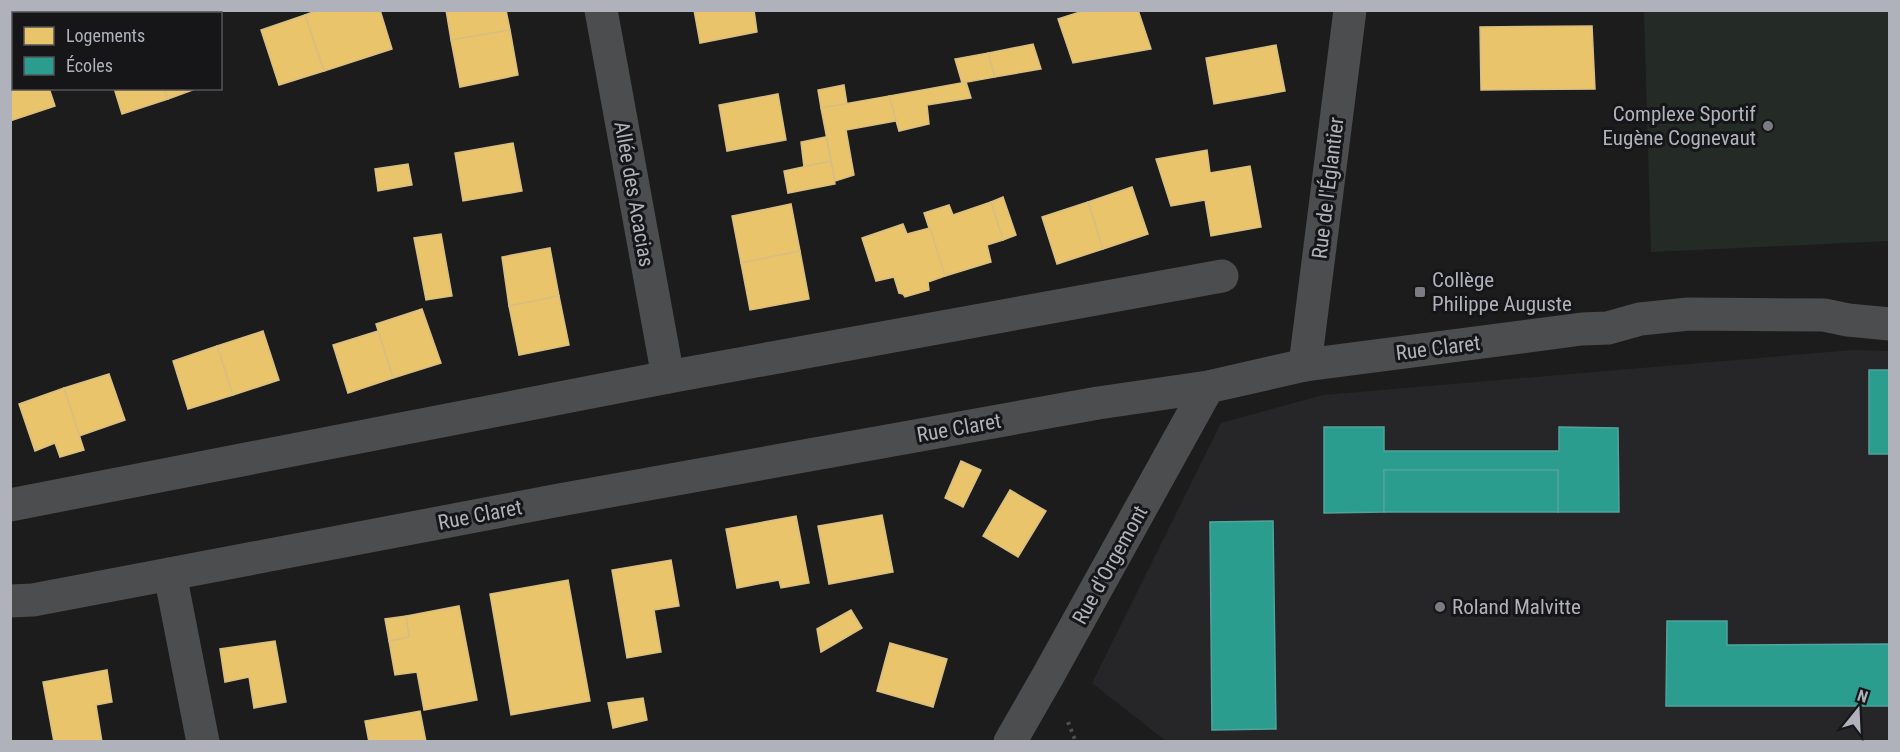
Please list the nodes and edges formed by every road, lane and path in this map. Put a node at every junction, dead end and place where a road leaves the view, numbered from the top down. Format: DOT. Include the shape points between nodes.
graph roads {
  1 [pos="601,10"];
  2 [pos="1350,10"];
  3 [pos="1222,276"];
  4 [pos="1890,324"];
  5 [pos="1305,365"];
  6 [pos="668,377"];
  7 [pos="1208,387"];
  8 [pos="10,505"];
  9 [pos="170,574"];
  10 [pos="18,603"];
  11 [pos="203,741"];
  12 [pos="1010,741"];
  1 -- 6 [label="street, Allée des Acacias"];
  2 -- 5 [label="street, Rue de l'Églantier"];
  3 -- 6 [label="street"];
  4 -- 5 [label="street, Rue Claret" via="1824,315 1689,314 1640,319 1608,328"];
  5 -- 7 [label="street, Rue Claret"];
  6 -- 8 [label="street"];
  7 -- 9 [label="street, Rue Claret" via="1086,405 600,492"];
  7 -- 12 [label="street, Rue d'Orgemont"];
  9 -- 10 [label="street, Rue Claret"];
  9 -- 11 [label="street"];
}
